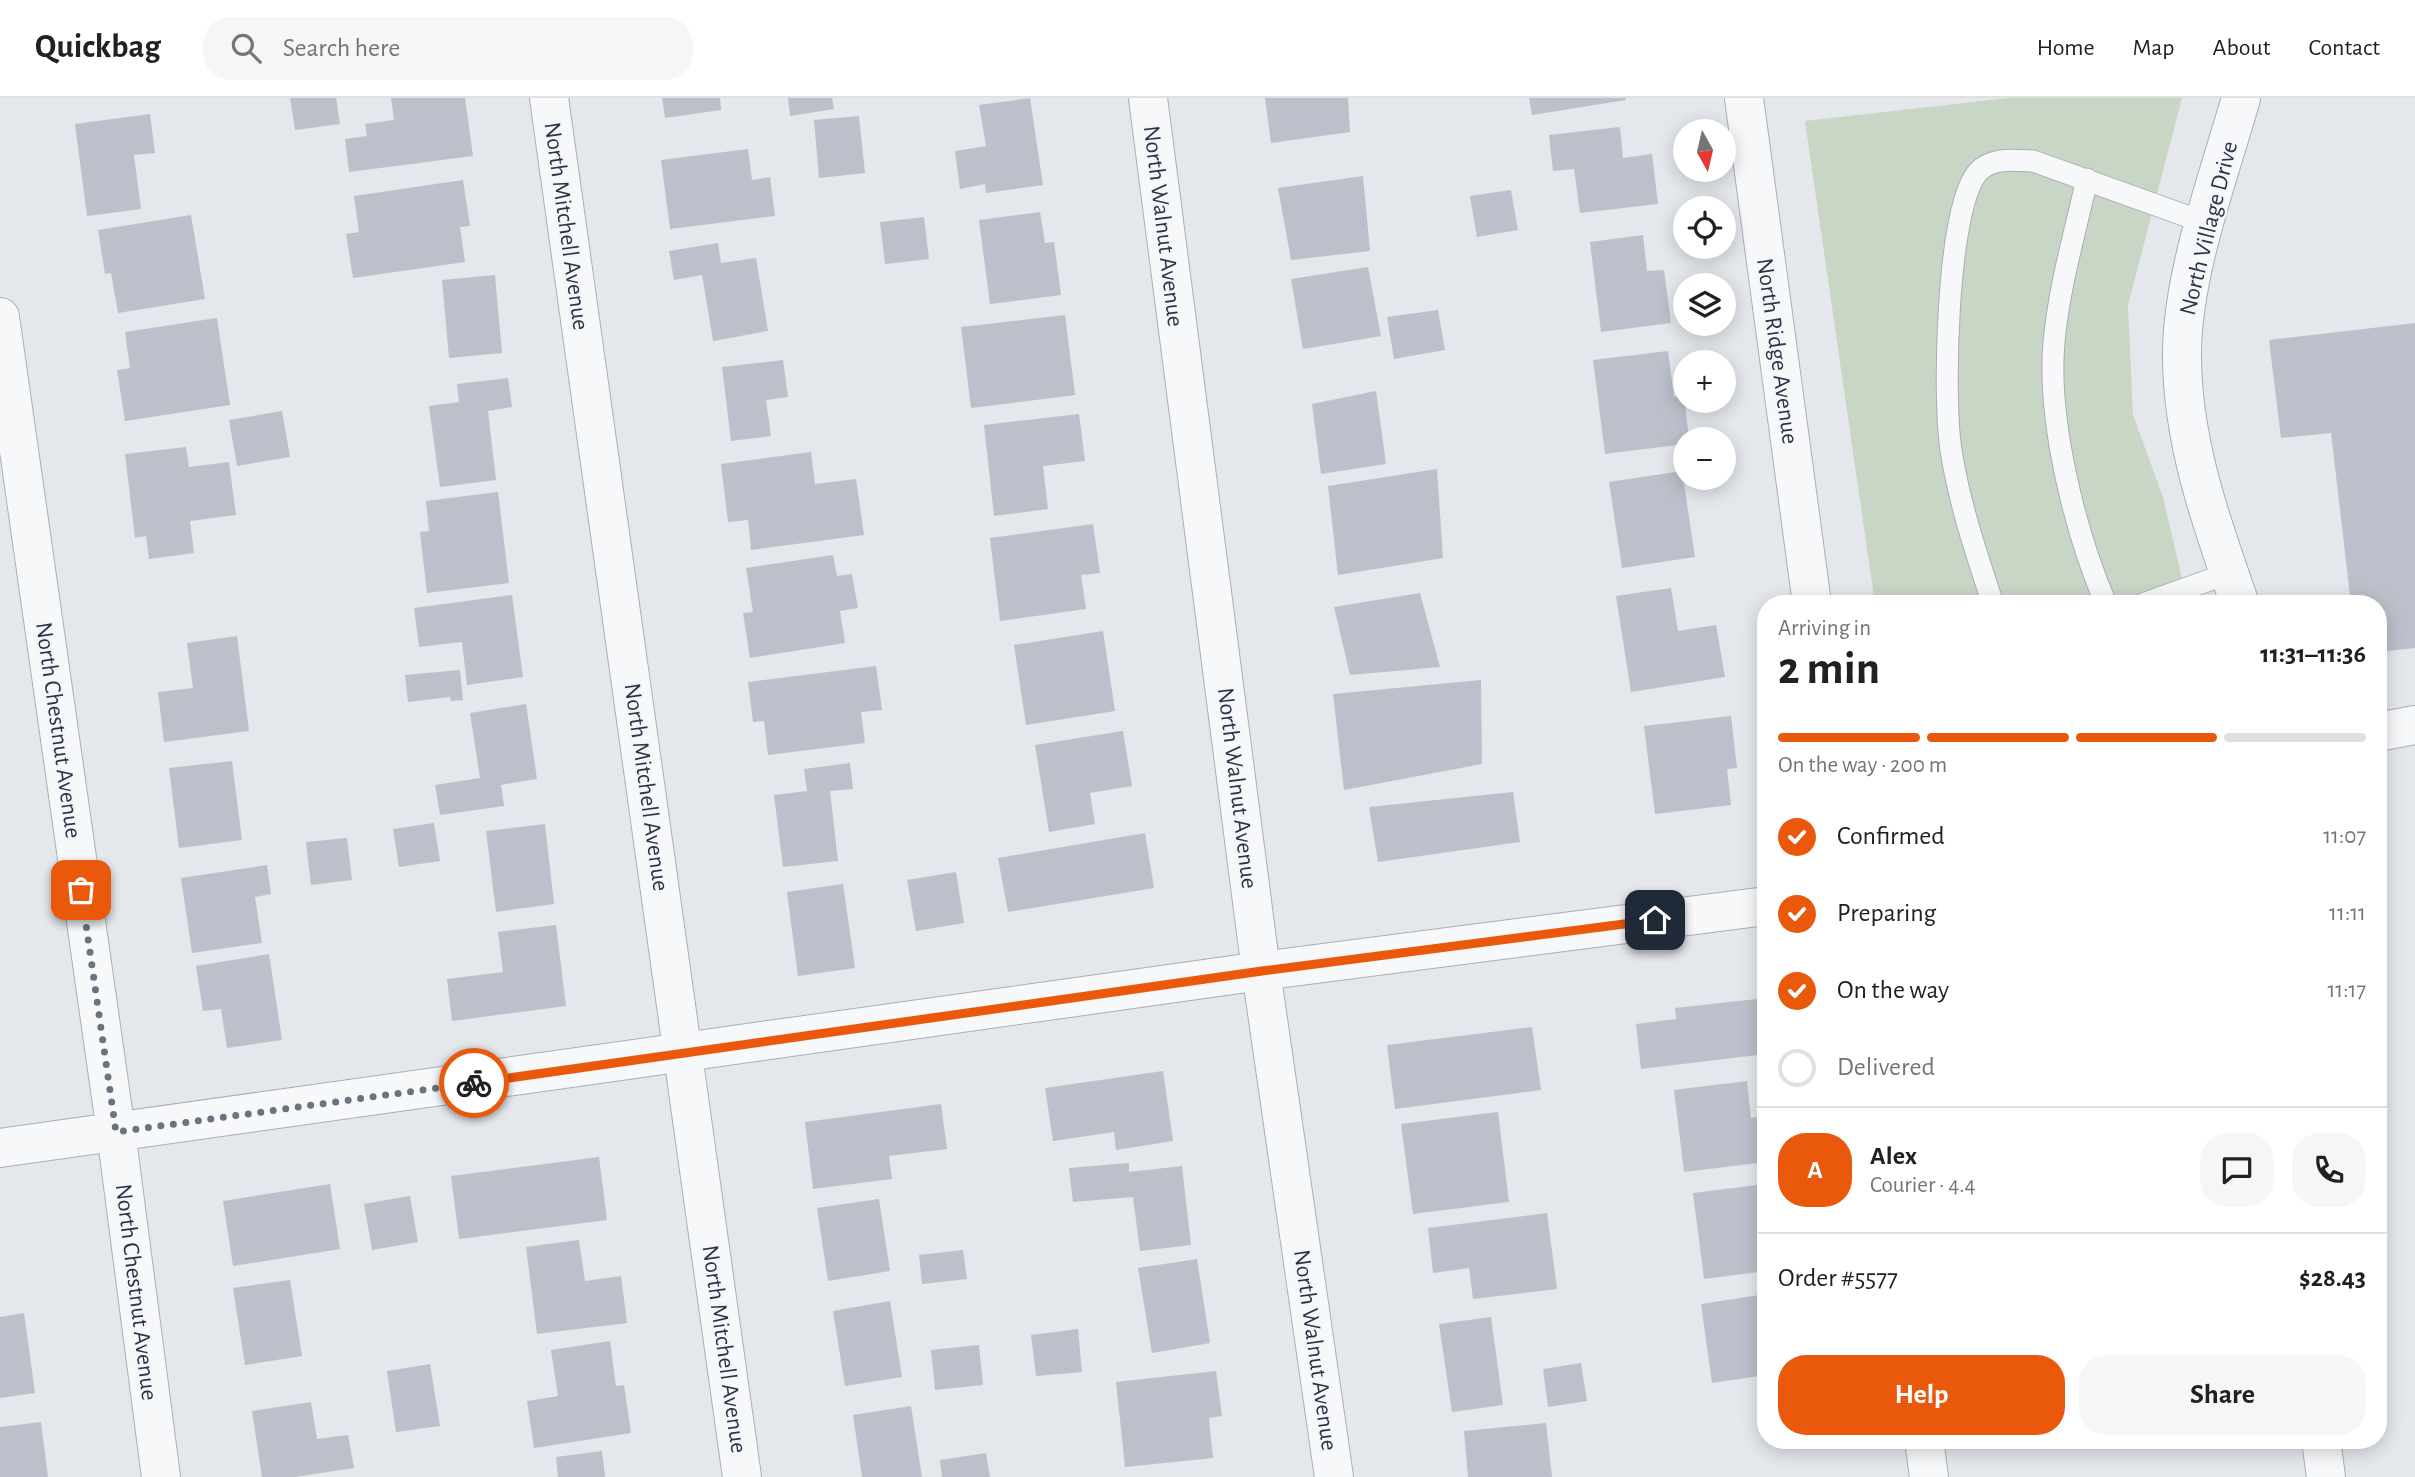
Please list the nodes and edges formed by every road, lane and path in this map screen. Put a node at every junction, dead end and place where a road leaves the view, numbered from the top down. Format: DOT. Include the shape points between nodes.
graph roads {
  1 [pos="549,98"];
  2 [pos="1148,98"];
  3 [pos="1744,98"];
  4 [pos="2241,98"];
  5 [pos="2087,179"];
  6 [pos="2206,223"];
  7 [pos="0,317"];
  8 [pos="2235,588"];
  9 [pos="1811,595"];
  10 [pos="1990,595"];
  11 [pos="2103,595"];
  12 [pos="2195,595"];
  13 [pos="2415,725"];
  14 [pos="2387,730"];
  15 [pos="1757,907"];
  16 [pos="1262,971"];
  17 [pos="685,1054"];
  18 [pos="116,1132"];
  19 [pos="0,1148"];
  20 [pos="1925,1449"];
  21 [pos="2322,1449"];
  22 [pos="161,1477"];
  23 [pos="742,1477"];
  24 [pos="1334,1477"];
  25 [pos="1929,1477"];
  26 [pos="2326,1477"];
  1 -- 17 [label="street, North Mitchell Avenue"];
  2 -- 16 [label="street, North Walnut Avenue"];
  3 -- 9 [label="street, North Ridge Avenue"];
  4 -- 6 [label="street, North Village Drive"];
  5 -- 6 [label="lane"];
  5 -- 10 [label="lane" via="2033,161 2010,159 1988,164 1971,183 1963,212 1955,254 1947,375 1951,449 1968,526"];
  5 -- 11 [label="lane" via="2060,300 2054,378 2072,501"];
  6 -- 8 [label="street, North Village Drive" via="2189,286 2182,351 2193,456"];
  7 -- 18 [label="street, North Chestnut Avenue"];
  8 -- 12 [label="lane"];
  13 -- 14 [label="street"];
  15 -- 16 [label="street"];
  16 -- 17 [label="street"];
  16 -- 24 [label="street, North Walnut Avenue"];
  17 -- 18 [label="street"];
  17 -- 23 [label="street, North Mitchell Avenue"];
  18 -- 19 [label="street"];
  18 -- 22 [label="street, North Chestnut Avenue"];
  20 -- 25 [label="street"];
  21 -- 26 [label="street"];
}
